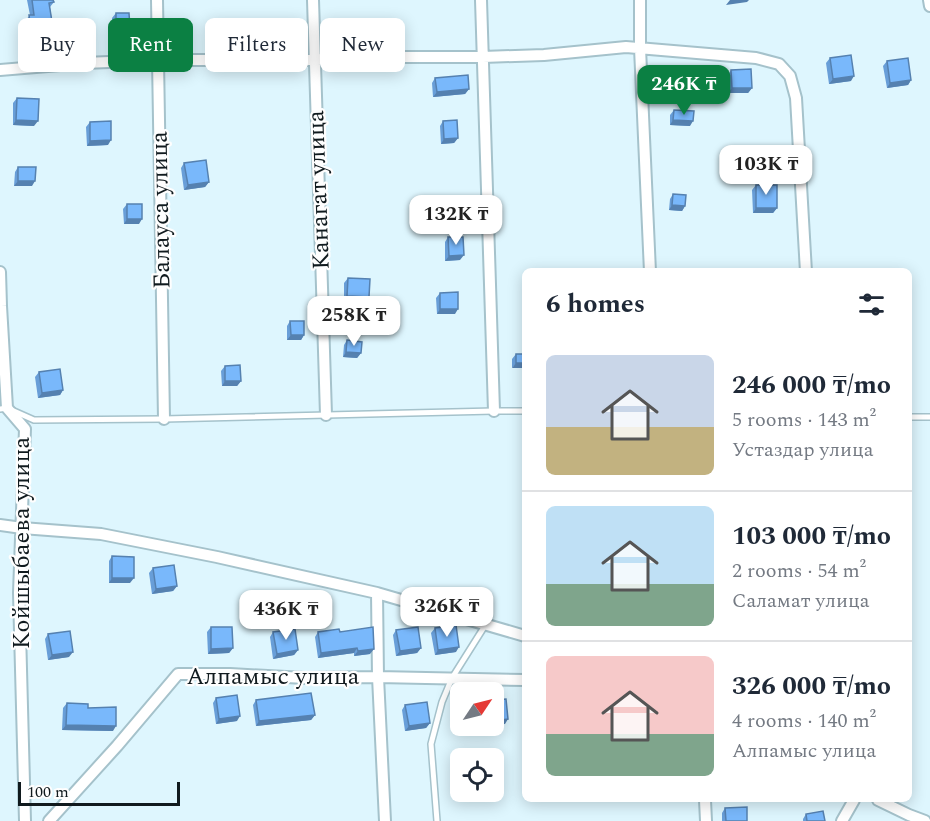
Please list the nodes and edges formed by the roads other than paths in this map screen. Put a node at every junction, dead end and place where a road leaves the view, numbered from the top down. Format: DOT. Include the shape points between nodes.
graph roads {
  1 [pos="157,0"];
  2 [pos="314,0"];
  3 [pos="481,0"];
  4 [pos="640,0"];
  5 [pos="929,0"];
  6 [pos="930,6"];
  7 [pos="158,18"];
  8 [pos="640,48"];
  9 [pos="483,57"];
  10 [pos="193,60"];
  11 [pos="314,60"];
  12 [pos="108,62"];
  13 [pos="0,70"];
  14 [pos="159,72"];
  15 [pos="650,268"];
  16 [pos="806,268"];
  17 [pos="0,272"];
  18 [pos="2,406"];
  19 [pos="494,411"];
  20 [pos="522,411"];
  21 [pos="326,415"];
  22 [pos="912,417"];
  23 [pos="930,417"];
  24 [pos="164,419"];
  25 [pos="0,525"];
  26 [pos="22,528"];
  27 [pos="377,593"];
  28 [pos="486,624"];
  29 [pos="522,635"];
  30 [pos="378,677"];
  31 [pos="452,678"];
  32 [pos="522,680"];
  33 [pos="705,802"];
  34 [pos="853,802"];
  35 [pos="882,802"];
  36 [pos="25,821"];
  37 [pos="49,821"];
  38 [pos="385,821"];
  39 [pos="437,821"];
  40 [pos="705,821"];
  41 [pos="842,821"];
  42 [pos="925,821"];
  1 -- 7 [label="street, Балауса улица"];
  2 -- 11 [label="street, Канагат улица"];
  3 -- 9 [label="street"];
  4 -- 8 [label="street"];
  5 -- 6 [label="street"];
  8 -- 9 [label="street"];
  8 -- 15 [label="street"];
  8 -- 16 [label="street" via="756,58 779,64 790,76 796,98"];
  9 -- 11 [label="street"];
  9 -- 19 [label="street"];
  10 -- 11 [label="street"];
  11 -- 21 [label="street, Канагат улица"];
  12 -- 13 [label="street"];
  14 -- 24 [label="street, Балауса улица"];
  17 -- 18 [label="street, Койшыбаева улица"];
  18 -- 24 [label="lane" via="34,420"];
  18 -- 26 [label="street, Койшыбаева улица" via="26,429"];
  19 -- 20 [label="lane"];
  19 -- 21 [label="lane"];
  21 -- 24 [label="lane"];
  22 -- 23 [label="lane"];
  25 -- 26 [label="street"];
  26 -- 27 [label="street" via="101,534"];
  26 -- 36 [label="street, Койшыбаева улица" via="19,593"];
  27 -- 28 [label="street"];
  27 -- 30 [label="street"];
  28 -- 29 [label="street"];
  28 -- 31 [label="lane"];
  30 -- 31 [label="street, Алпамыс улица"];
  30 -- 37 [label="street, Алпамыс улица" via="178,674"];
  30 -- 38 [label="street"];
  31 -- 32 [label="street, Алпамыс улица"];
  31 -- 39 [label="lane" via="431,744"];
  33 -- 40 [label="street"];
  34 -- 41 [label="street"];
  35 -- 42 [label="street"];
}
